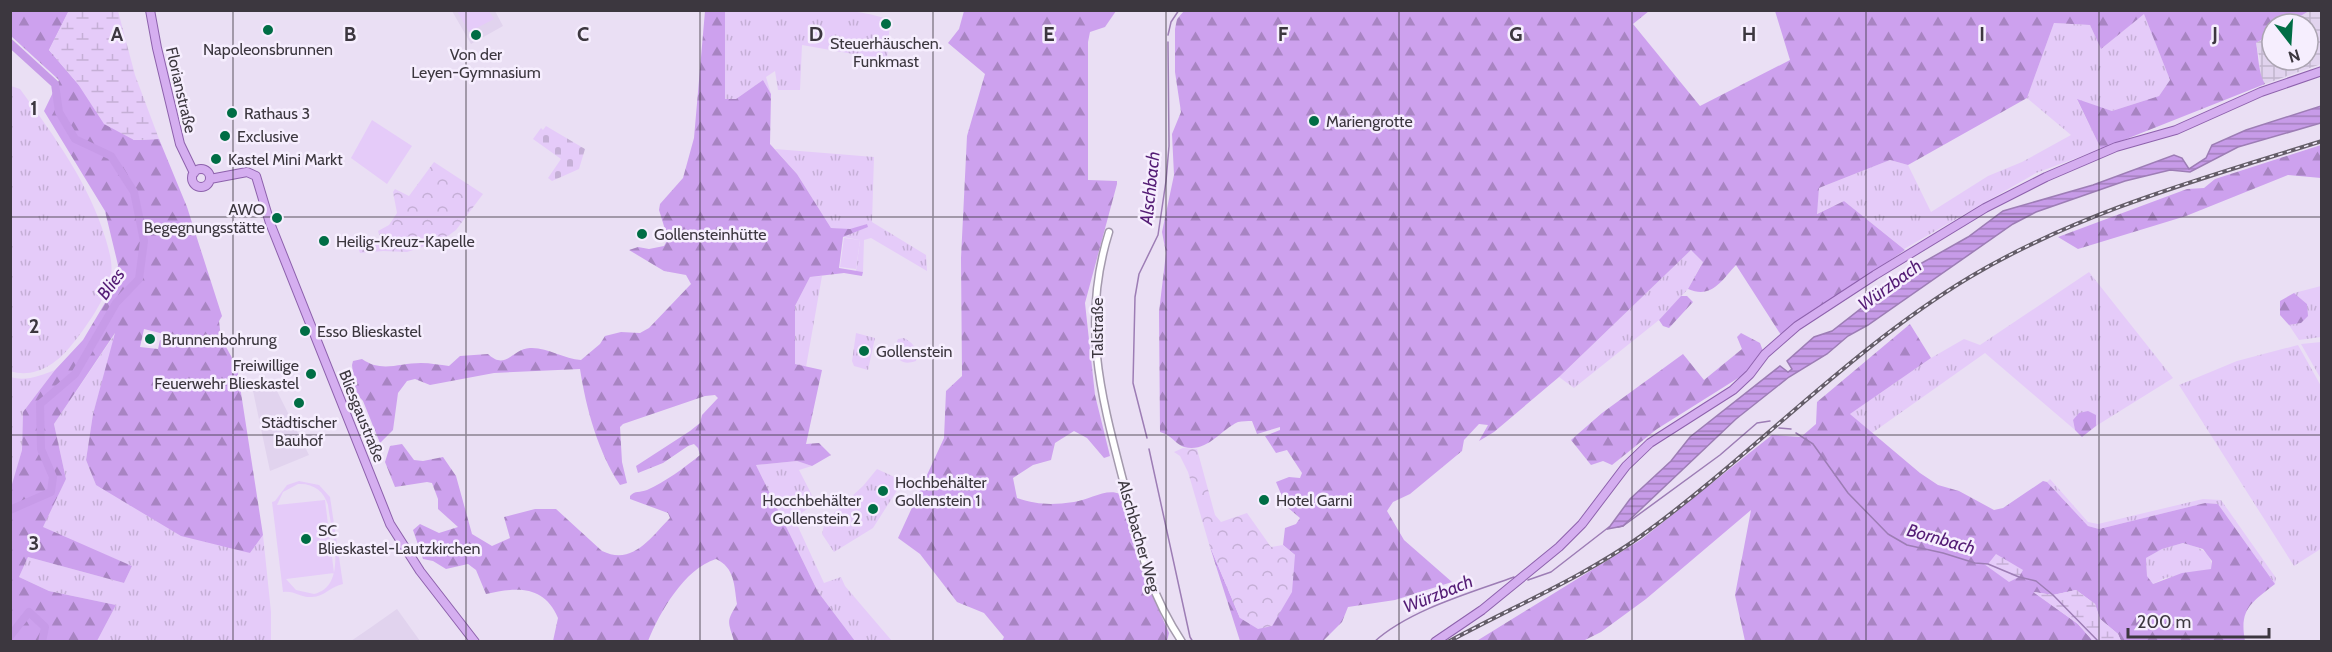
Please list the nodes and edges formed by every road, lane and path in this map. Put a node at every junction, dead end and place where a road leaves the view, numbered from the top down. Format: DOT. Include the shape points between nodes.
graph roads {
  1 [pos="150,10"];
  2 [pos="2322,71"];
  3 [pos="194,173"];
  4 [pos="210,180"];
  5 [pos="1109,232"];
  6 [pos="1108,424"];
  7 [pos="475,642"];
  8 [pos="1182,642"];
  9 [pos="1435,642"];
  1 -- 3 [label="main road, Florianstraße" via="180,144"];
  2 -- 9 [label="main road" via="2261,92 2175,130 2116,147 2020,189 1875,275 1797,326 1733,390 1650,443 1559,547"];
  3 -- 4 [label="main road" via="205,170"];
  3 -- 4 [label="main road" via="197,186 205,186"];
  4 -- 7 [label="main road, Bliesgaustraße" via="242,174 257,178 270,223 390,524 420,571"];
  5 -- 6 [label="street, Talstraße" via="1100,264 1095,325 1099,381"];
  6 -- 8 [label="street, Alschbacher Weg" via="1150,583"];
}
